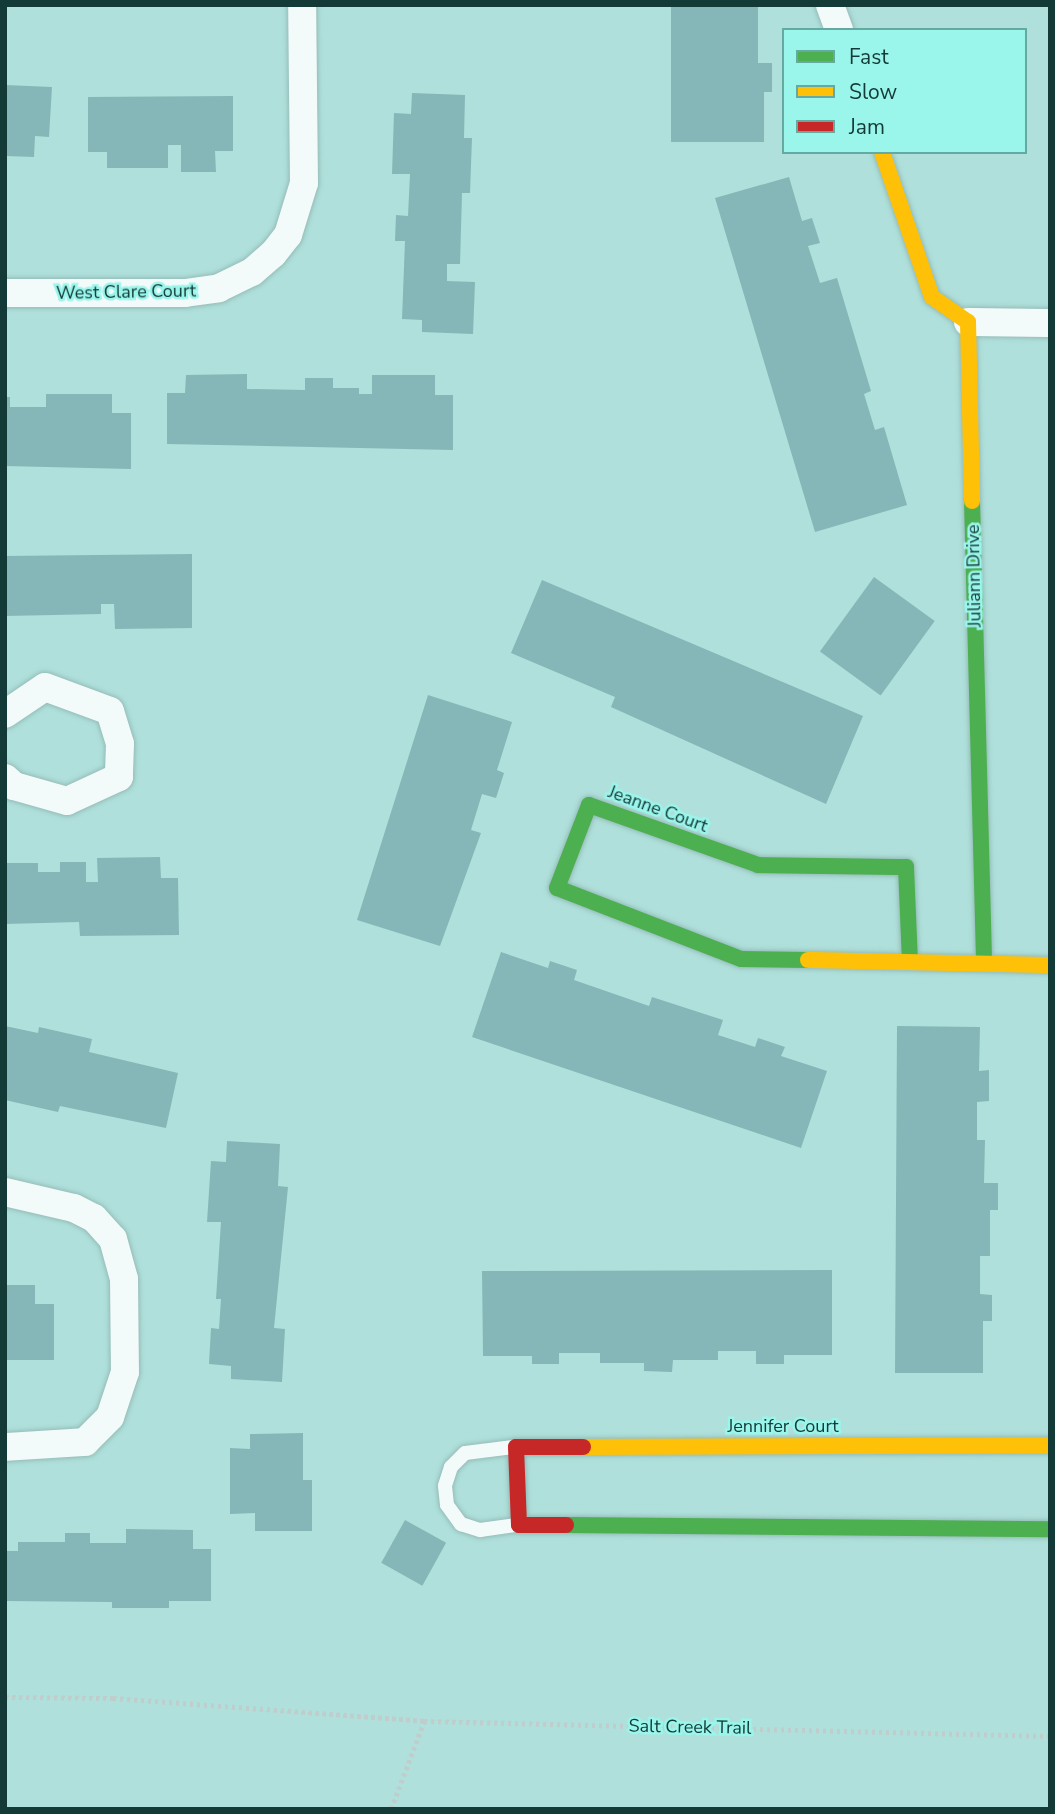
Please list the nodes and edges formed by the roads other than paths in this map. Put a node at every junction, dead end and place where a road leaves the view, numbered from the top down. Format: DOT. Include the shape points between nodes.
graph roads {
  1 [pos="302,5"];
  2 [pos="830,5"];
  3 [pos="838,28"];
  4 [pos="882,154"];
  5 [pos="5,293"];
  6 [pos="968,321"];
  7 [pos="1050,323"];
  8 [pos="5,714"];
  9 [pos="5,778"];
  10 [pos="910,961"];
  11 [pos="984,961"];
  12 [pos="1050,965"];
  13 [pos="5,1192"];
  14 [pos="1050,1444"];
  15 [pos="5,1447"];
  16 [pos="516,1447"];
  17 [pos="519,1525"];
  18 [pos="1050,1529"];
  1 -- 5 [label="street, West Clare Court" via="304,183 288,235 273,254 252,272 219,288 185,293"];
  2 -- 3 [label="street"];
  4 -- 6 [label="street" via="932,297"];
  6 -- 7 [label="street"];
  6 -- 11 [label="street, Juliann Drive"];
  8 -- 9 [label="street" via="45,687 110,710 121,744 119,777 67,801 14,786"];
  10 -- 10 [label="street, Jeanne Court" via="741,959 557,888 589,805 758,865 906,867"];
  10 -- 11 [label="street, Jeanne Court"];
  11 -- 12 [label="street"];
  13 -- 15 [label="street" via="74,1208 105,1229 122,1261 125,1372 119,1400 98,1432 85,1442"];
  14 -- 16 [label="street, Jennifer Court"];
  16 -- 17 [label="street"];
  16 -- 17 [label="lane" via="465,1453 451,1467 445,1486 447,1505 461,1524 480,1530"];
  17 -- 18 [label="street"];
}
